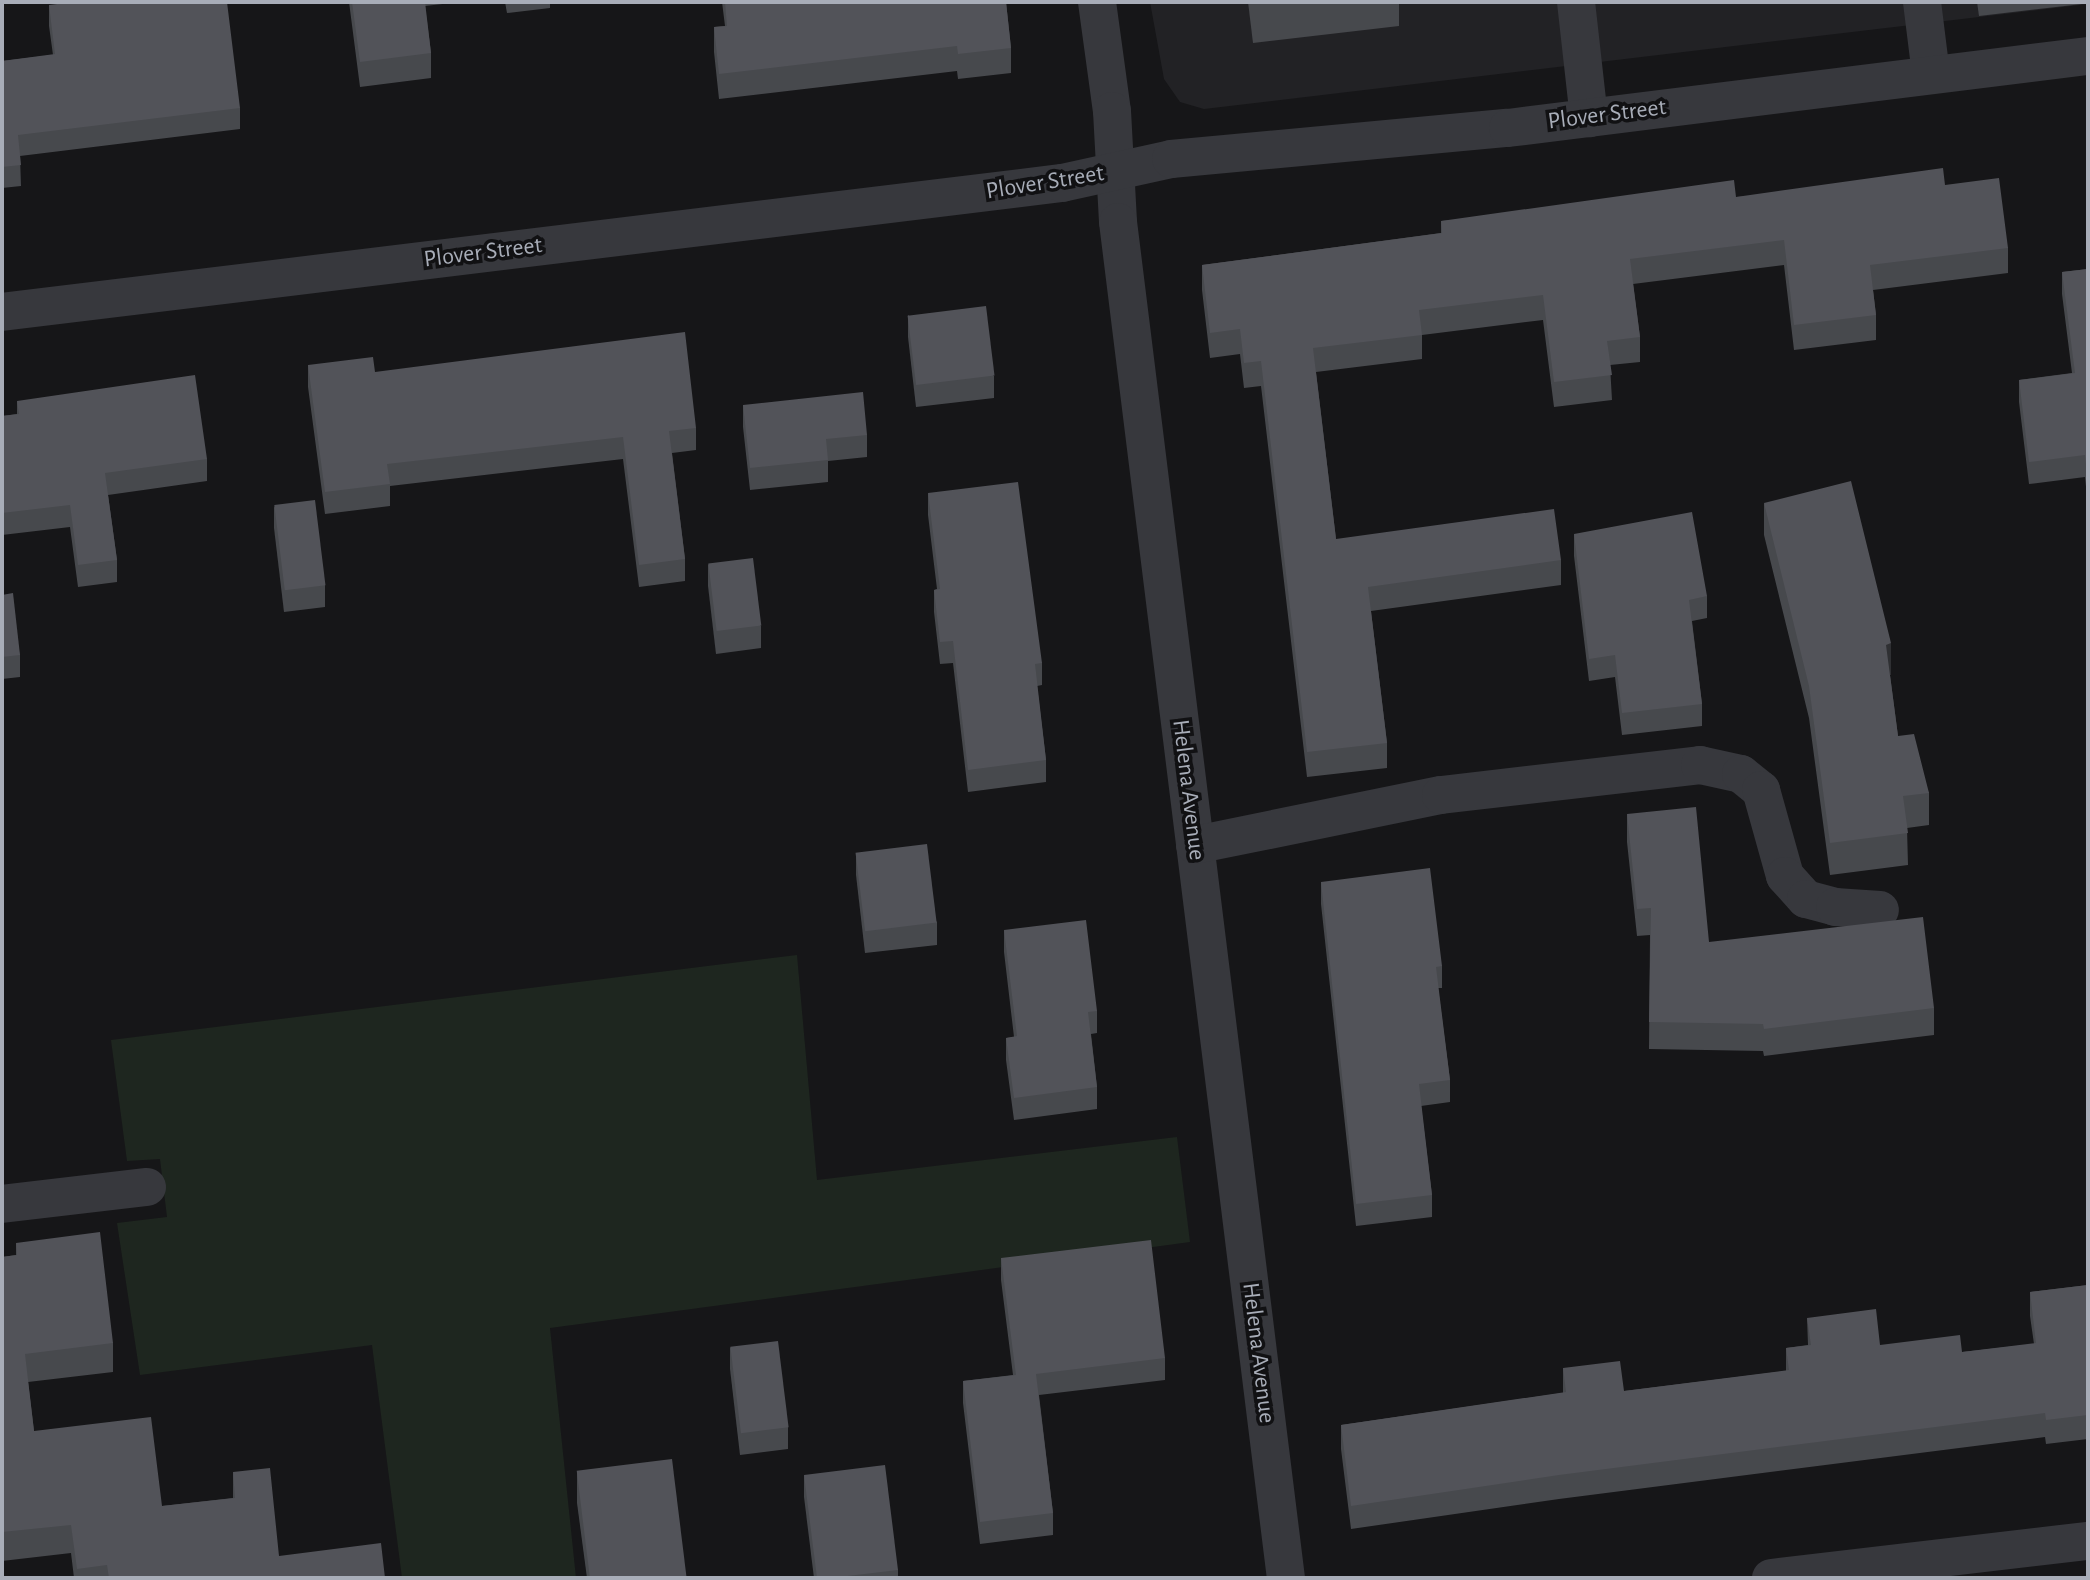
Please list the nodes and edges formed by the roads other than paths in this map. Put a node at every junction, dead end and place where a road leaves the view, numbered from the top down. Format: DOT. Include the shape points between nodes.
graph roads {
  1 [pos="1097,2"];
  2 [pos="1577,2"];
  3 [pos="1922,2"];
  4 [pos="2088,56"];
  5 [pos="1931,74"];
  6 [pos="1589,117"];
  7 [pos="1116,172"];
  8 [pos="2,312"];
  9 [pos="1195,845"];
  10 [pos="1880,910"];
  11 [pos="147,1187"];
  12 [pos="2,1204"];
  13 [pos="2088,1541"];
  14 [pos="1286,1578"];
  15 [pos="1772,1578"];
  1 -- 7 [label="street, Helena Avenue"];
  2 -- 6 [label="street"];
  3 -- 5 [label="street"];
  4 -- 5 [label="street, Plover Street"];
  5 -- 6 [label="street, Plover Street"];
  6 -- 7 [label="street, Plover Street" via="1171,159"];
  7 -- 8 [label="street, Plover Street" via="1048,185"];
  7 -- 9 [label="street, Helena Avenue" via="1118,222"];
  9 -- 10 [label="street" via="1441,794 1700,765 1741,774 1761,790 1785,876 1806,899 1835,907"];
  9 -- 14 [label="street, Helena Avenue"];
  11 -- 12 [label="street"];
  13 -- 15 [label="street"];
}
